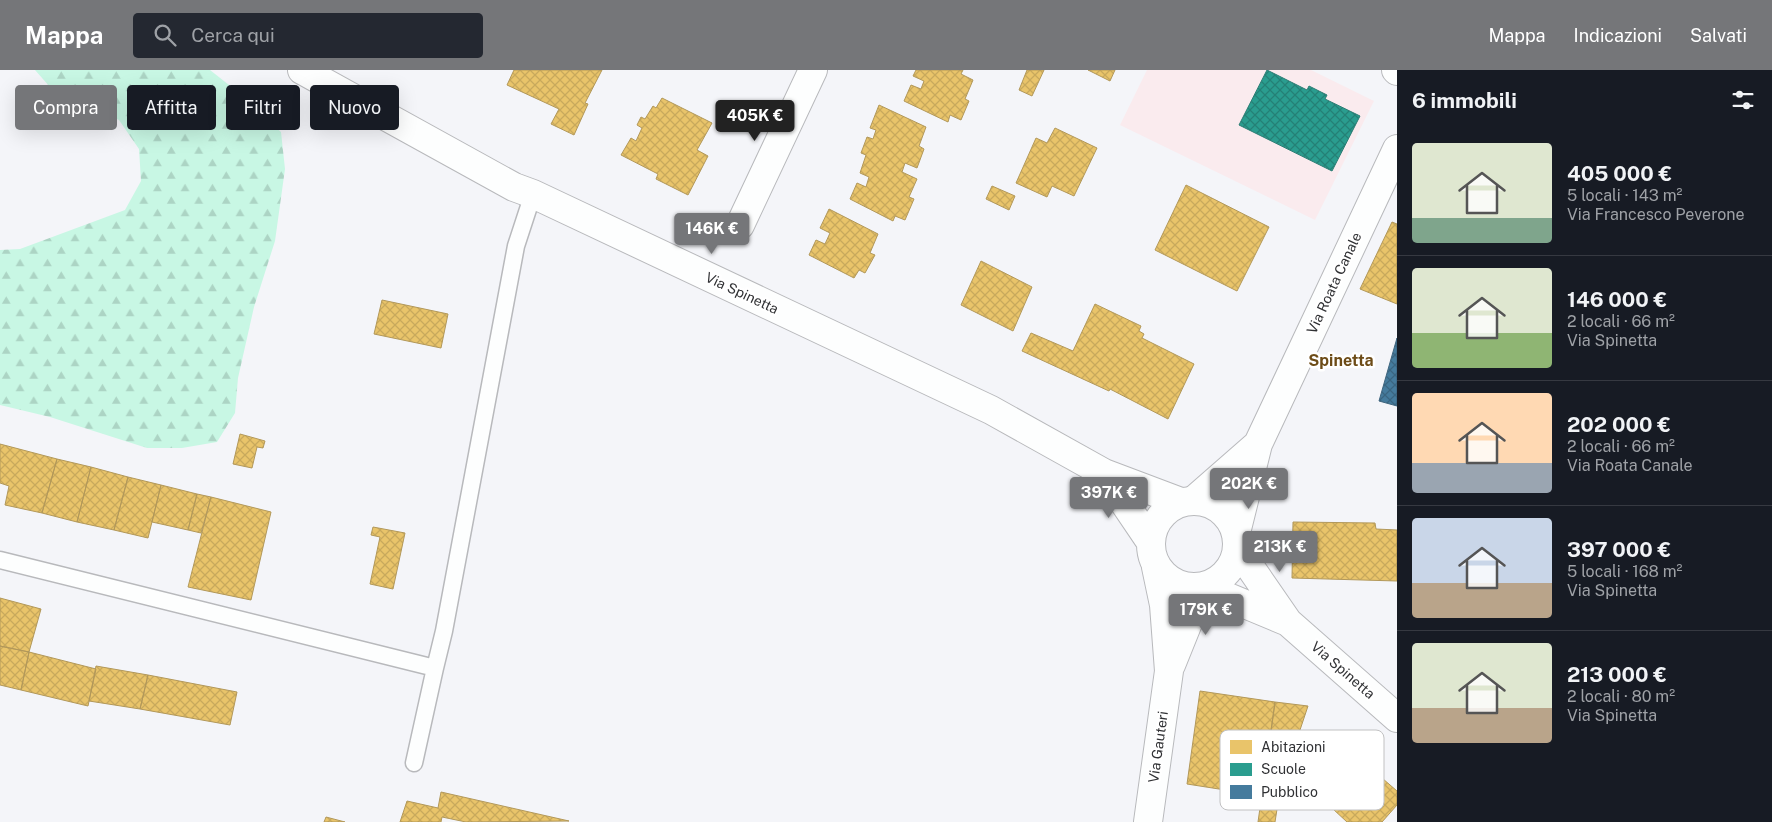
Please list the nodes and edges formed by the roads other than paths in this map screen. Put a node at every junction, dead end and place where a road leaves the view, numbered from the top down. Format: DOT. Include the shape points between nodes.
graph roads {
  1 [pos="302,70"];
  2 [pos="805,73"];
  3 [pos="1397,149"];
  4 [pos="533,194"];
  5 [pos="740,225"];
  6 [pos="1258,444"];
  7 [pos="1104,473"];
  8 [pos="1188,501"];
  9 [pos="1237,540"];
  10 [pos="1153,554"];
  11 [pos="0,560"];
  12 [pos="1200,587"];
  13 [pos="1288,622"];
  14 [pos="435,668"];
  15 [pos="1169,671"];
  16 [pos="1397,718"];
  17 [pos="414,764"];
  18 [pos="1148,822"];
  1 -- 4 [label="main road, Via Spinetta" via="514,187"];
  2 -- 5 [label="main road"];
  3 -- 6 [label="main road, Via Roata Canale"];
  4 -- 7 [label="main road, Via Spinetta" via="991,410"];
  4 -- 14 [label="lane" via="516,246"];
  6 -- 8 [label="main road, Via Roata Canale"];
  6 -- 9 [label="main road, Via Roata Canale"];
  7 -- 8 [label="main road, Via Spinetta"];
  7 -- 10 [label="main road, Via Spinetta"];
  8 -- 9 [label="main road" via="1208,503 1221,510 1230,520"];
  8 -- 10 [label="main road" via="1169,508 1159,516 1153,528"];
  9 -- 12 [label="main road" via="1234,561 1227,573"];
  9 -- 13 [label="main road, Via Spinetta"];
  10 -- 12 [label="main road" via="1165,577 1177,584"];
  10 -- 15 [label="main road, Via Gauteri" via="1164,605"];
  11 -- 14 [label="lane"];
  12 -- 13 [label="main road, Via Spinetta"];
  12 -- 15 [label="main road, Via Gauteri"];
  13 -- 16 [label="main road, Via Spinetta"];
  14 -- 17 [label="lane"];
  15 -- 18 [label="main road, Via Gauteri"];
}
